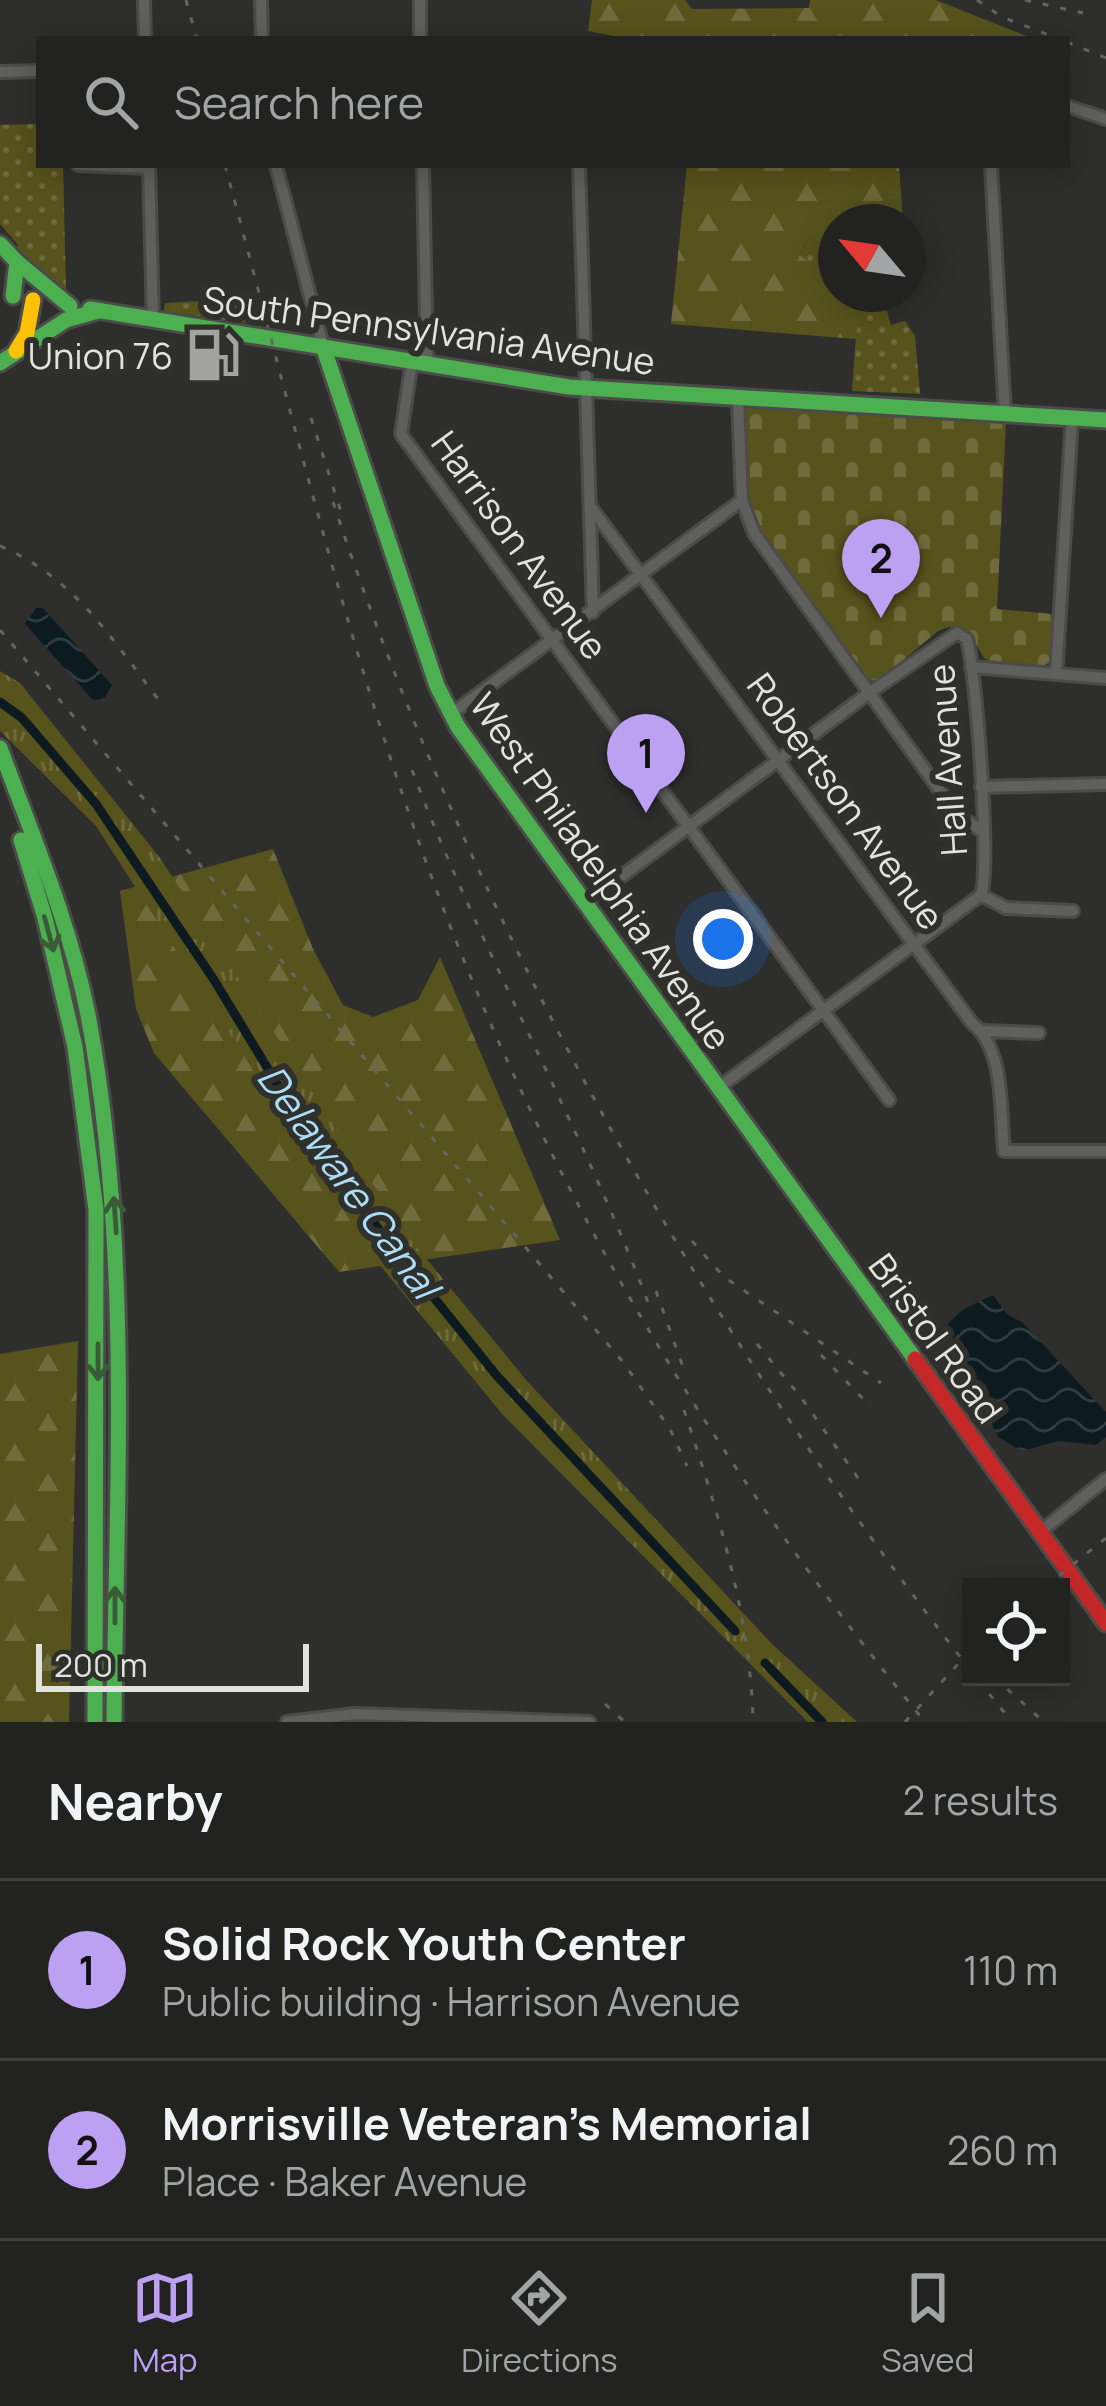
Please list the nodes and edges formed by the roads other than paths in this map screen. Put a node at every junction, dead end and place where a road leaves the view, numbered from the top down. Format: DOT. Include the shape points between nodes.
graph roads {
  1 [pos="144,0"];
  2 [pos="261,0"];
  3 [pos="420,0"];
  4 [pos="145,36"];
  5 [pos="262,36"];
  6 [pos="420,36"];
  7 [pos="36,70"];
  8 [pos="0,72"];
  9 [pos="1070,107"];
  10 [pos="1106,119"];
  11 [pos="148,168"];
  12 [pos="277,168"];
  13 [pos="423,168"];
  14 [pos="579,168"];
  15 [pos="991,168"];
  16 [pos="0,244"];
  17 [pos="17,262"];
  18 [pos="13,296"];
  19 [pos="70,306"];
  20 [pos="98,311"];
  21 [pos="153,320"];
  22 [pos="322,346"];
  23 [pos="16,352"];
  24 [pos="0,363"];
  25 [pos="420,363"];
  26 [pos="584,387"];
  27 [pos="738,399"];
  28 [pos="1005,414"];
  29 [pos="1072,418"];
  30 [pos="1106,420"];
  31 [pos="742,500"];
  32 [pos="590,506"];
  33 [pos="643,575"];
  34 [pos="593,612"];
  35 [pos="552,640"];
  36 [pos="971,667"];
  37 [pos="1056,674"];
  38 [pos="1106,678"];
  39 [pos="868,693"];
  40 [pos="451,714"];
  41 [pos="0,748"];
  42 [pos="778,760"];
  43 [pos="0,783"];
  44 [pos="1106,784"];
  45 [pos="981,787"];
  46 [pos="688,826"];
  47 [pos="983,832"];
  48 [pos="981,895"];
  49 [pos="584,904"];
  50 [pos="1073,911"];
  51 [pos="914,944"];
  52 [pos="824,1011"];
  53 [pos="985,1031"];
  54 [pos="1039,1033"];
  55 [pos="718,1088"];
  56 [pos="889,1100"];
  57 [pos="1106,1151"];
  58 [pos="1106,1479"];
  59 [pos="1040,1532"];
  60 [pos="1106,1623"];
  61 [pos="95,1722"];
  62 [pos="114,1722"];
  63 [pos="287,1722"];
  64 [pos="589,1722"];
  1 -- 4 [label="street"];
  2 -- 5 [label="street"];
  3 -- 6 [label="street"];
  7 -- 8 [label="street"];
  9 -- 10 [label="street"];
  11 -- 21 [label="street"];
  12 -- 22 [label="street"];
  13 -- 25 [label="street, Harrison Avenue"];
  14 -- 26 [label="street"];
  15 -- 28 [label="street"];
  16 -- 17 [label="main road"];
  17 -- 18 [label="main road"];
  17 -- 19 [label="main road"];
  19 -- 20 [label="main road, South Pennsylvania Avenue"];
  19 -- 23 [label="main road, South Pennsylvania Avenue" via="34,300"];
  20 -- 21 [label="main road, South Pennsylvania Avenue"];
  20 -- 23 [label="main road" via="66,320"];
  21 -- 22 [label="main road, South Pennsylvania Avenue"];
  22 -- 25 [label="main road, South Pennsylvania Avenue"];
  22 -- 40 [label="main road, West Philadelphia Avenue"];
  23 -- 24 [label="main road"];
  25 -- 26 [label="main road, South Pennsylvania Avenue"];
  25 -- 35 [label="street, Harrison Avenue" via="400,434"];
  26 -- 27 [label="main road, South Pennsylvania Avenue"];
  26 -- 32 [label="street"];
  27 -- 28 [label="main road, South Pennsylvania Avenue"];
  27 -- 31 [label="street"];
  28 -- 29 [label="main road, South Pennsylvania Avenue"];
  29 -- 30 [label="main road, South Pennsylvania Avenue"];
  29 -- 37 [label="street"];
  31 -- 33 [label="street"];
  31 -- 39 [label="street" via="754,533"];
  32 -- 33 [label="street, Robertson Avenue"];
  32 -- 34 [label="street"];
  33 -- 34 [label="street"];
  33 -- 42 [label="street, Robertson Avenue"];
  34 -- 35 [label="street"];
  35 -- 40 [label="street"];
  35 -- 46 [label="street, Harrison Avenue"];
  36 -- 37 [label="street"];
  36 -- 39 [label="street, Hall Avenue" via="967,639 951,634"];
  36 -- 45 [label="street, Hall Avenue"];
  37 -- 38 [label="street"];
  39 -- 42 [label="street"];
  39 -- 47 [label="street" via="956,813"];
  40 -- 49 [label="main road, West Philadelphia Avenue"];
  62 -- 41 [label="main road, one-way" via="118,1276 106,1126 70,945"];
  42 -- 46 [label="street"];
  42 -- 51 [label="street, Robertson Avenue"];
  43 -- 61 [label="main road, one-way" via="62,983 93,1178"];
  44 -- 45 [label="street"];
  45 -- 47 [label="street, Hall Avenue"];
  46 -- 49 [label="street"];
  46 -- 52 [label="street, Harrison Avenue"];
  47 -- 48 [label="street, Hall Avenue"];
  48 -- 50 [label="street" via="1006,908"];
  48 -- 51 [label="street"];
  49 -- 55 [label="main road, West Philadelphia Avenue"];
  51 -- 52 [label="street"];
  51 -- 53 [label="street, Robertson Avenue"];
  52 -- 55 [label="street"];
  52 -- 56 [label="street, Harrison Avenue"];
  53 -- 54 [label="street"];
  53 -- 57 [label="street" via="1004,1149"];
  55 -- 59 [label="main road, Bristol Road"];
  58 -- 59 [label="street"];
  59 -- 60 [label="main road, Bristol Road"];
  63 -- 64 [label="street" via="355,1714"];
}
